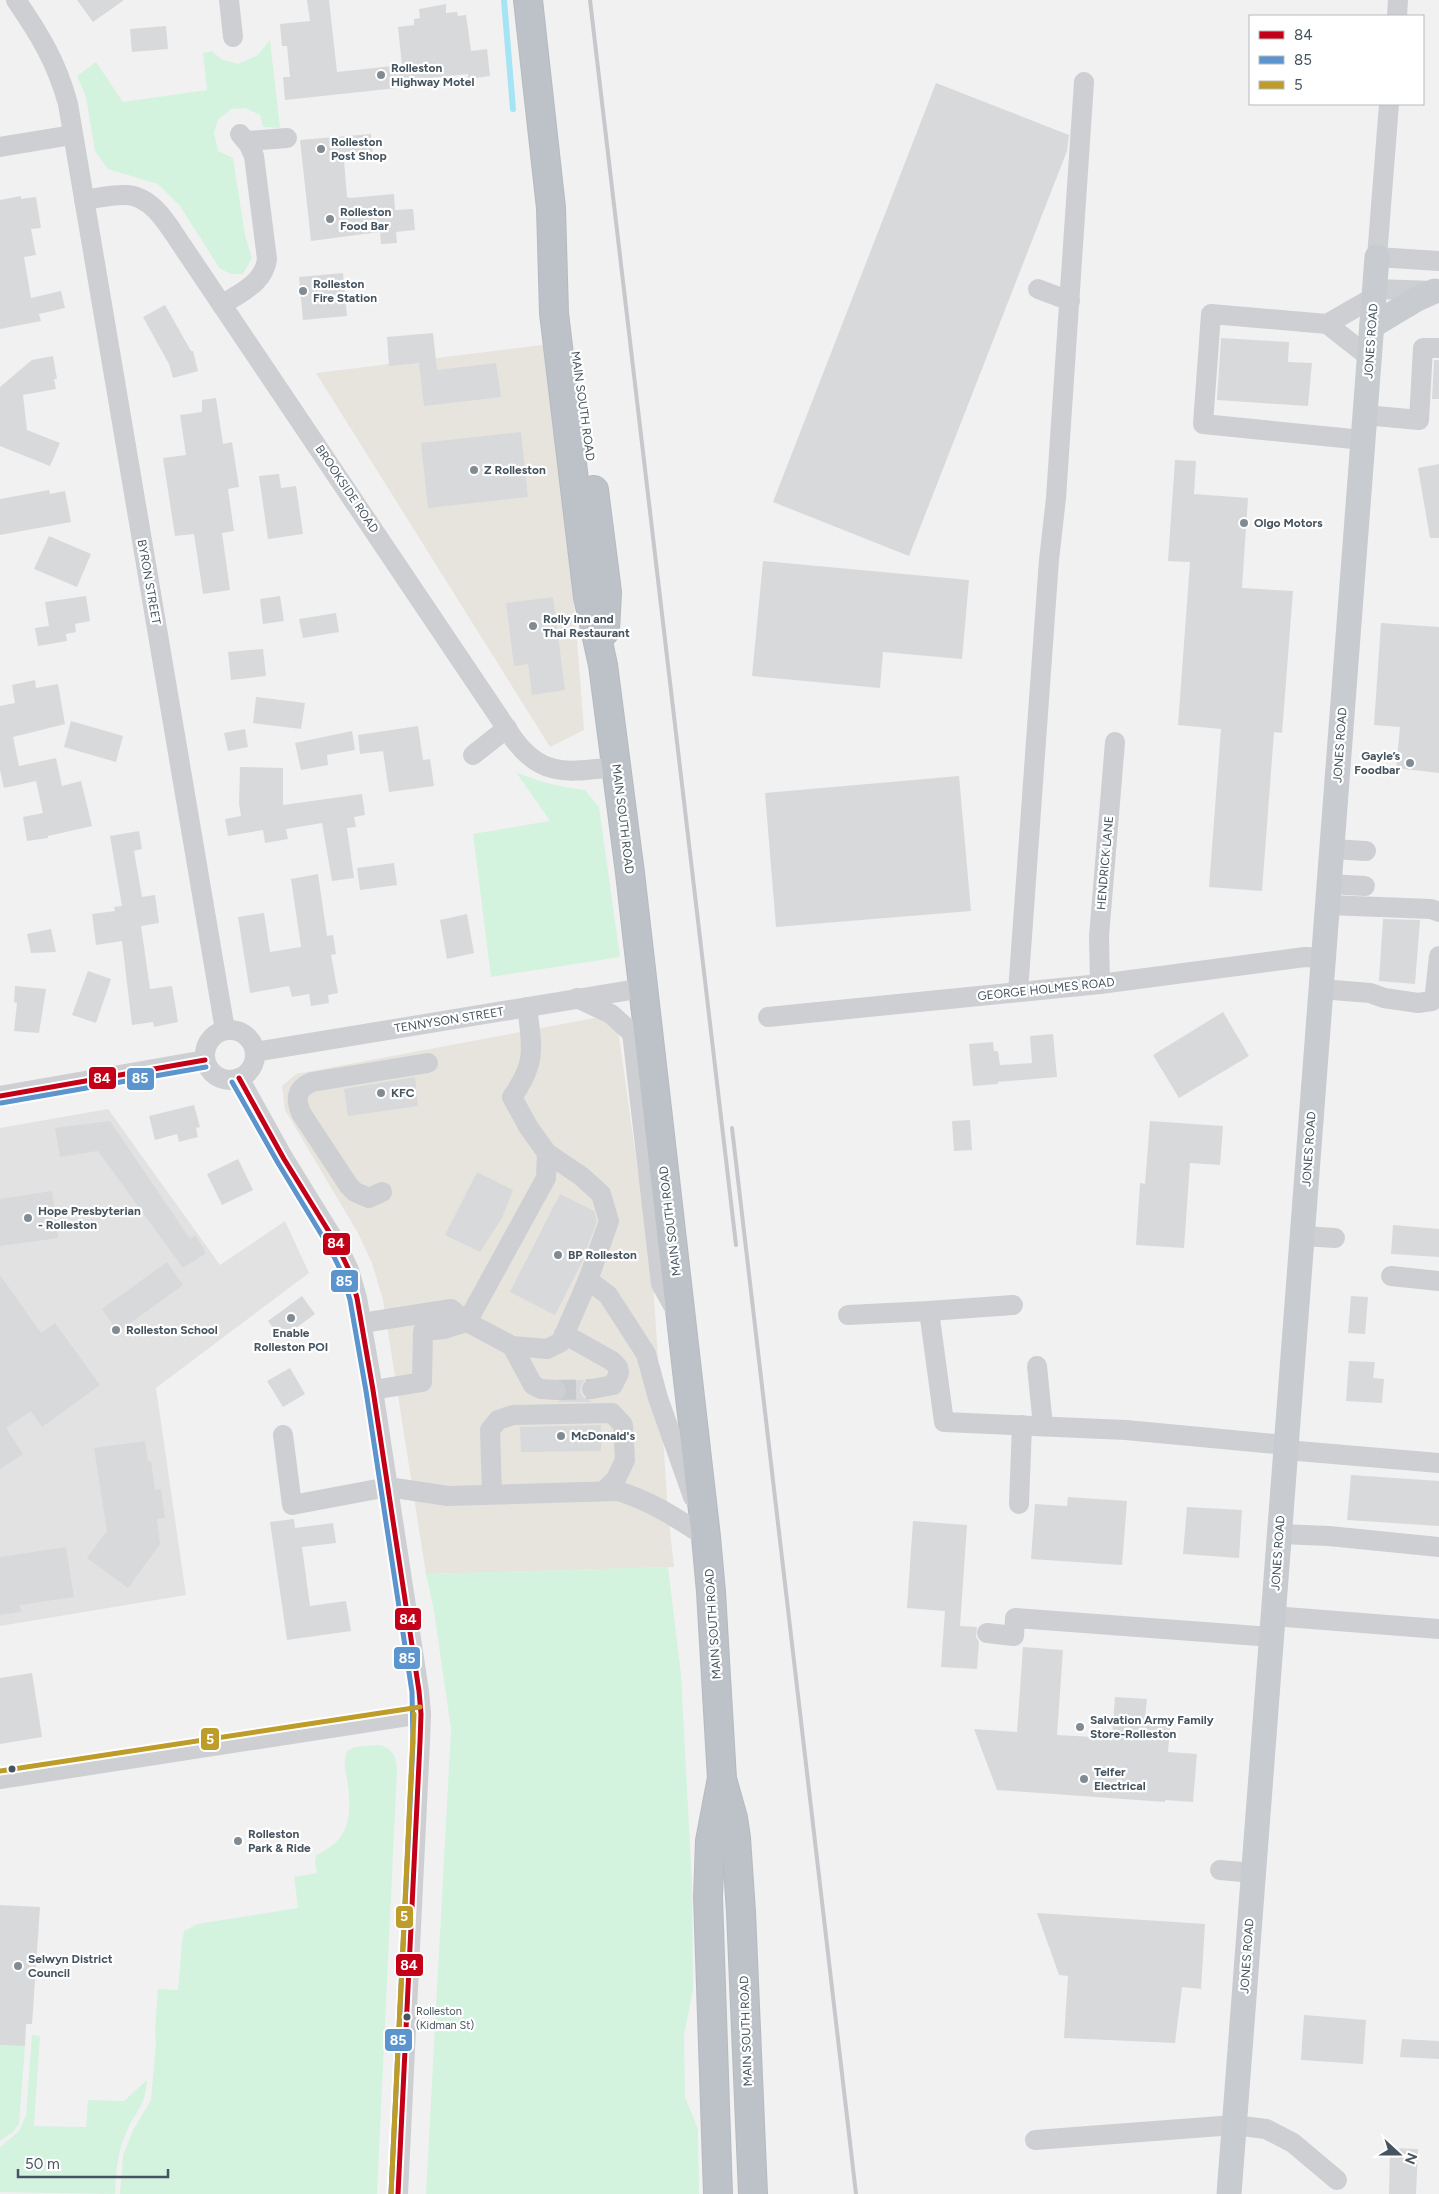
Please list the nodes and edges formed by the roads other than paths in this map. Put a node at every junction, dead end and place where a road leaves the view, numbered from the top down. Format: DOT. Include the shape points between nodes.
graph roads {
  1 [pos="16,0"];
  2 [pos="229,0"];
  3 [pos="528,0"];
  4 [pos="1398,0"];
  5 [pos="1396,15"];
  6 [pos="233,37"];
  7 [pos="1084,82"];
  8 [pos="1389,105"];
  9 [pos="72,134"];
  10 [pos="287,138"];
  11 [pos="0,147"];
  12 [pos="84,200"];
  13 [pos="1377,257"];
  14 [pos="1439,261"];
  15 [pos="1038,289"];
  16 [pos="1437,291"];
  17 [pos="1374,293"];
  18 [pos="1070,301"];
  19 [pos="222,305"];
  20 [pos="1327,324"];
  21 [pos="1372,326"];
  22 [pos="1439,348"];
  23 [pos="1369,357"];
  24 [pos="1365,415"];
  25 [pos="1363,440"];
  26 [pos="507,728"];
  27 [pos="1115,742"];
  28 [pos="473,755"];
  29 [pos="616,767"];
  30 [pos="1332,849"];
  31 [pos="1366,851"];
  32 [pos="1365,886"];
  33 [pos="1328,895"];
  34 [pos="1439,912"];
  35 [pos="1439,956"];
  36 [pos="1324,958"];
  37 [pos="1100,984"];
  38 [pos="643,988"];
  39 [pos="1321,989"];
  40 [pos="1018,992"];
  41 [pos="577,998"];
  42 [pos="527,1007"];
  43 [pos="768,1017"];
  44 [pos="224,1030"];
  45 [pos="255,1052"];
  46 [pos="205,1060"];
  47 [pos="428,1063"];
  48 [pos="240,1078"];
  49 [pos="0,1096"];
  50 [pos="547,1153"];
  51 [pos="382,1192"];
  52 [pos="1302,1236"];
  53 [pos="1335,1238"];
  54 [pos="1391,1276"];
  55 [pos="588,1280"];
  56 [pos="1439,1281"];
  57 [pos="1013,1306"];
  58 [pos="929,1311"];
  59 [pos="848,1315"];
  60 [pos="682,1321"];
  61 [pos="467,1322"];
  62 [pos="362,1323"];
  63 [pos="564,1334"];
  64 [pos="512,1346"];
  65 [pos="1037,1366"];
  66 [pos="592,1389"];
  67 [pos="374,1390"];
  68 [pos="556,1390"];
  69 [pos="1022,1425"];
  70 [pos="1043,1426"];
  71 [pos="283,1435"];
  72 [pos="1286,1448"];
  73 [pos="1439,1463"];
  74 [pos="388,1486"];
  75 [pos="605,1490"];
  76 [pos="492,1494"];
  77 [pos="1019,1504"];
  78 [pos="1280,1534"];
  79 [pos="706,1537"];
  80 [pos="1439,1546"];
  81 [pos="1272,1626"];
  82 [pos="1439,1629"];
  83 [pos="987,1634"];
  84 [pos="422,1714"];
  85 [pos="0,1779"];
  86 [pos="722,1779"];
  87 [pos="1220,1870"];
  88 [pos="1254,1873"];
  89 [pos="1234,2125"];
  90 [pos="1035,2140"];
  91 [pos="1337,2180"];
  92 [pos="717,2192"];
  93 [pos="398,2194"];
  94 [pos="753,2194"];
  95 [pos="1229,2194"];
  1 -- 9 [label="street" via="56,67 68,104"];
  2 -- 6 [label="street"];
  3 -- 29 [label="highway, MAIN SOUTH ROAD" via="551,208 554,312 588,597 603,665"];
  4 -- 5 [label="street"];
  7 -- 18 [label="street"];
  8 -- 13 [label="street, JONES ROAD"];
  9 -- 11 [label="street"];
  9 -- 12 [label="street, BYRON STREET"];
  10 -- 19 [label="street" via="243,137 254,156 267,263 259,279"];
  12 -- 19 [label="street, BROOKSIDE ROAD" via="126,195 140,198 152,206"];
  12 -- 44 [label="street, BYRON STREET"];
  13 -- 14 [label="street"];
  13 -- 17 [label="main road, JONES ROAD"];
  15 -- 18 [label="street"];
  16 -- 17 [label="street"];
  16 -- 21 [label="main road" via="1417,298"];
  17 -- 20 [label="street"];
  17 -- 21 [label="main road, JONES ROAD"];
  18 -- 40 [label="street"];
  19 -- 26 [label="street, BROOKSIDE ROAD"];
  20 -- 23 [label="street"];
  20 -- 25 [label="street" via="1211,314 1203,424"];
  21 -- 23 [label="main road, JONES ROAD"];
  22 -- 24 [label="street" via="1423,348 1419,420"];
  23 -- 24 [label="main road, JONES ROAD"];
  24 -- 25 [label="main road, JONES ROAD"];
  25 -- 30 [label="main road, JONES ROAD"];
  26 -- 28 [label="street"];
  26 -- 29 [label="street, BROOKSIDE ROAD" via="528,756 549,768 566,771"];
  27 -- 37 [label="street, HENDRICK LANE" via="1099,936"];
  29 -- 38 [label="highway, MAIN SOUTH ROAD"];
  30 -- 31 [label="street"];
  30 -- 33 [label="main road, JONES ROAD"];
  32 -- 33 [label="street"];
  33 -- 34 [label="street"];
  33 -- 36 [label="main road, JONES ROAD"];
  35 -- 39 [label="street" via="1436,993 1432,1001 1418,1003 1370,993"];
  36 -- 37 [label="street, GEORGE HOLMES ROAD" via="1305,957"];
  36 -- 39 [label="main road, JONES ROAD"];
  37 -- 40 [label="street, GEORGE HOLMES ROAD"];
  38 -- 41 [label="street, TENNYSON STREET"];
  38 -- 60 [label="highway, MAIN SOUTH ROAD"];
  39 -- 52 [label="main road, JONES ROAD"];
  40 -- 43 [label="street, GEORGE HOLMES ROAD"];
  41 -- 42 [label="street, TENNYSON STREET"];
  41 -- 60 [label="street" via="611,1014 632,1033 661,1284"];
  42 -- 45 [label="street, TENNYSON STREET"];
  42 -- 50 [label="street" via="532,1057 522,1084 512,1097"];
  44 -- 45 [label="street" via="241,1032 248,1037"];
  44 -- 46 [label="street" via="207,1044"];
  45 -- 48 [label="street" via="252,1068"];
  46 -- 48 [label="street" via="214,1075 231,1080"];
  46 -- 49 [label="street"];
  47 -- 51 [label="street" via="312,1082 302,1086 297,1094 301,1113 349,1186 369,1198"];
  48 -- 62 [label="street" via="284,1160 336,1243 349,1270"];
  50 -- 55 [label="street" via="601,1194 609,1221"];
  50 -- 61 [label="street" via="546,1178"];
  52 -- 53 [label="street"];
  52 -- 72 [label="main road, JONES ROAD"];
  54 -- 56 [label="street"];
  55 -- 63 [label="street"];
  55 -- 79 [label="street" via="608,1295 646,1354"];
  57 -- 58 [label="street"];
  58 -- 59 [label="street"];
  58 -- 69 [label="street" via="944,1422"];
  60 -- 79 [label="highway, MAIN SOUTH ROAD"];
  61 -- 62 [label="street" via="451,1309"];
  61 -- 64 [label="street"];
  61 -- 67 [label="street" via="423,1331 422,1382"];
  62 -- 67 [label="street"];
  63 -- 64 [label="street" via="561,1342 547,1349"];
  63 -- 66 [label="street" via="618,1367 619,1373 612,1385"];
  64 -- 68 [label="street" via="533,1385"];
  65 -- 70 [label="street"];
  67 -- 74 [label="street"];
  69 -- 70 [label="street"];
  69 -- 77 [label="street"];
  70 -- 72 [label="street" via="1126,1430"];
  71 -- 74 [label="street" via="292,1505"];
  72 -- 73 [label="street"];
  72 -- 78 [label="main road, JONES ROAD"];
  74 -- 76 [label="street" via="448,1496"];
  74 -- 84 [label="street"];
  75 -- 76 [label="street"];
  75 -- 76 [label="street" via="616,1479 625,1460 623,1425 619,1418 612,1413 513,1415 498,1420 490,1430"];
  75 -- 79 [label="street" via="640,1498"];
  78 -- 80 [label="street"];
  78 -- 81 [label="main road, JONES ROAD"];
  79 -- 86 [label="highway, MAIN SOUTH ROAD"];
  81 -- 82 [label="street"];
  81 -- 83 [label="street" via="1015,1618 1014,1636"];
  81 -- 88 [label="main road, JONES ROAD"];
  84 -- 85 [label="street"];
  84 -- 93 [label="street"];
  86 -- 92 [label="highway, MAIN SOUTH ROAD" via="710,1840 708,1897"];
  86 -- 94 [label="highway, MAIN SOUTH ROAD" via="736,1838 749,1984"];
  87 -- 88 [label="street"];
  88 -- 89 [label="main road, JONES ROAD"];
  89 -- 90 [label="street"];
  89 -- 91 [label="street" via="1266,2129 1293,2143"];
  89 -- 95 [label="main road, JONES ROAD"];
}
